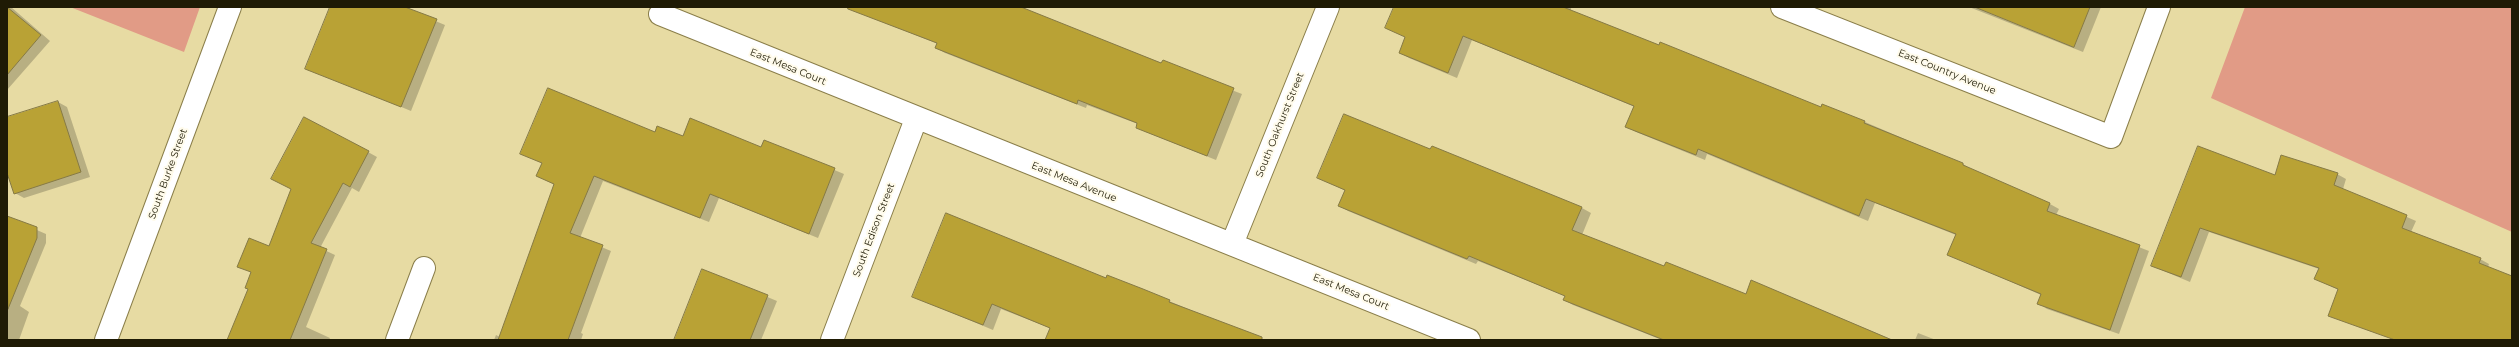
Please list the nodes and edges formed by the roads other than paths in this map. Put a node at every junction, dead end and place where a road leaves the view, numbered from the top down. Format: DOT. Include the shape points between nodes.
graph roads {
  1 [pos="230,7"];
  2 [pos="1328,7"];
  3 [pos="1782,7"];
  4 [pos="2159,7"];
  5 [pos="660,14"];
  6 [pos="916,119"];
  7 [pos="1232,244"];
  8 [pos="424,268"];
  9 [pos="106,340"];
  10 [pos="397,340"];
  11 [pos="832,340"];
  12 [pos="1469,340"];
  1 -- 9 [label="street, South Burke Street"];
  2 -- 7 [label="street, South Oakhurst Street"];
  3 -- 4 [label="street, East Country Avenue" via="2111,137"];
  5 -- 6 [label="street, East Mesa Court"];
  6 -- 7 [label="street, East Mesa Avenue"];
  6 -- 11 [label="street, South Edison Street"];
  7 -- 12 [label="street, East Mesa Court"];
  8 -- 10 [label="street"];
}
